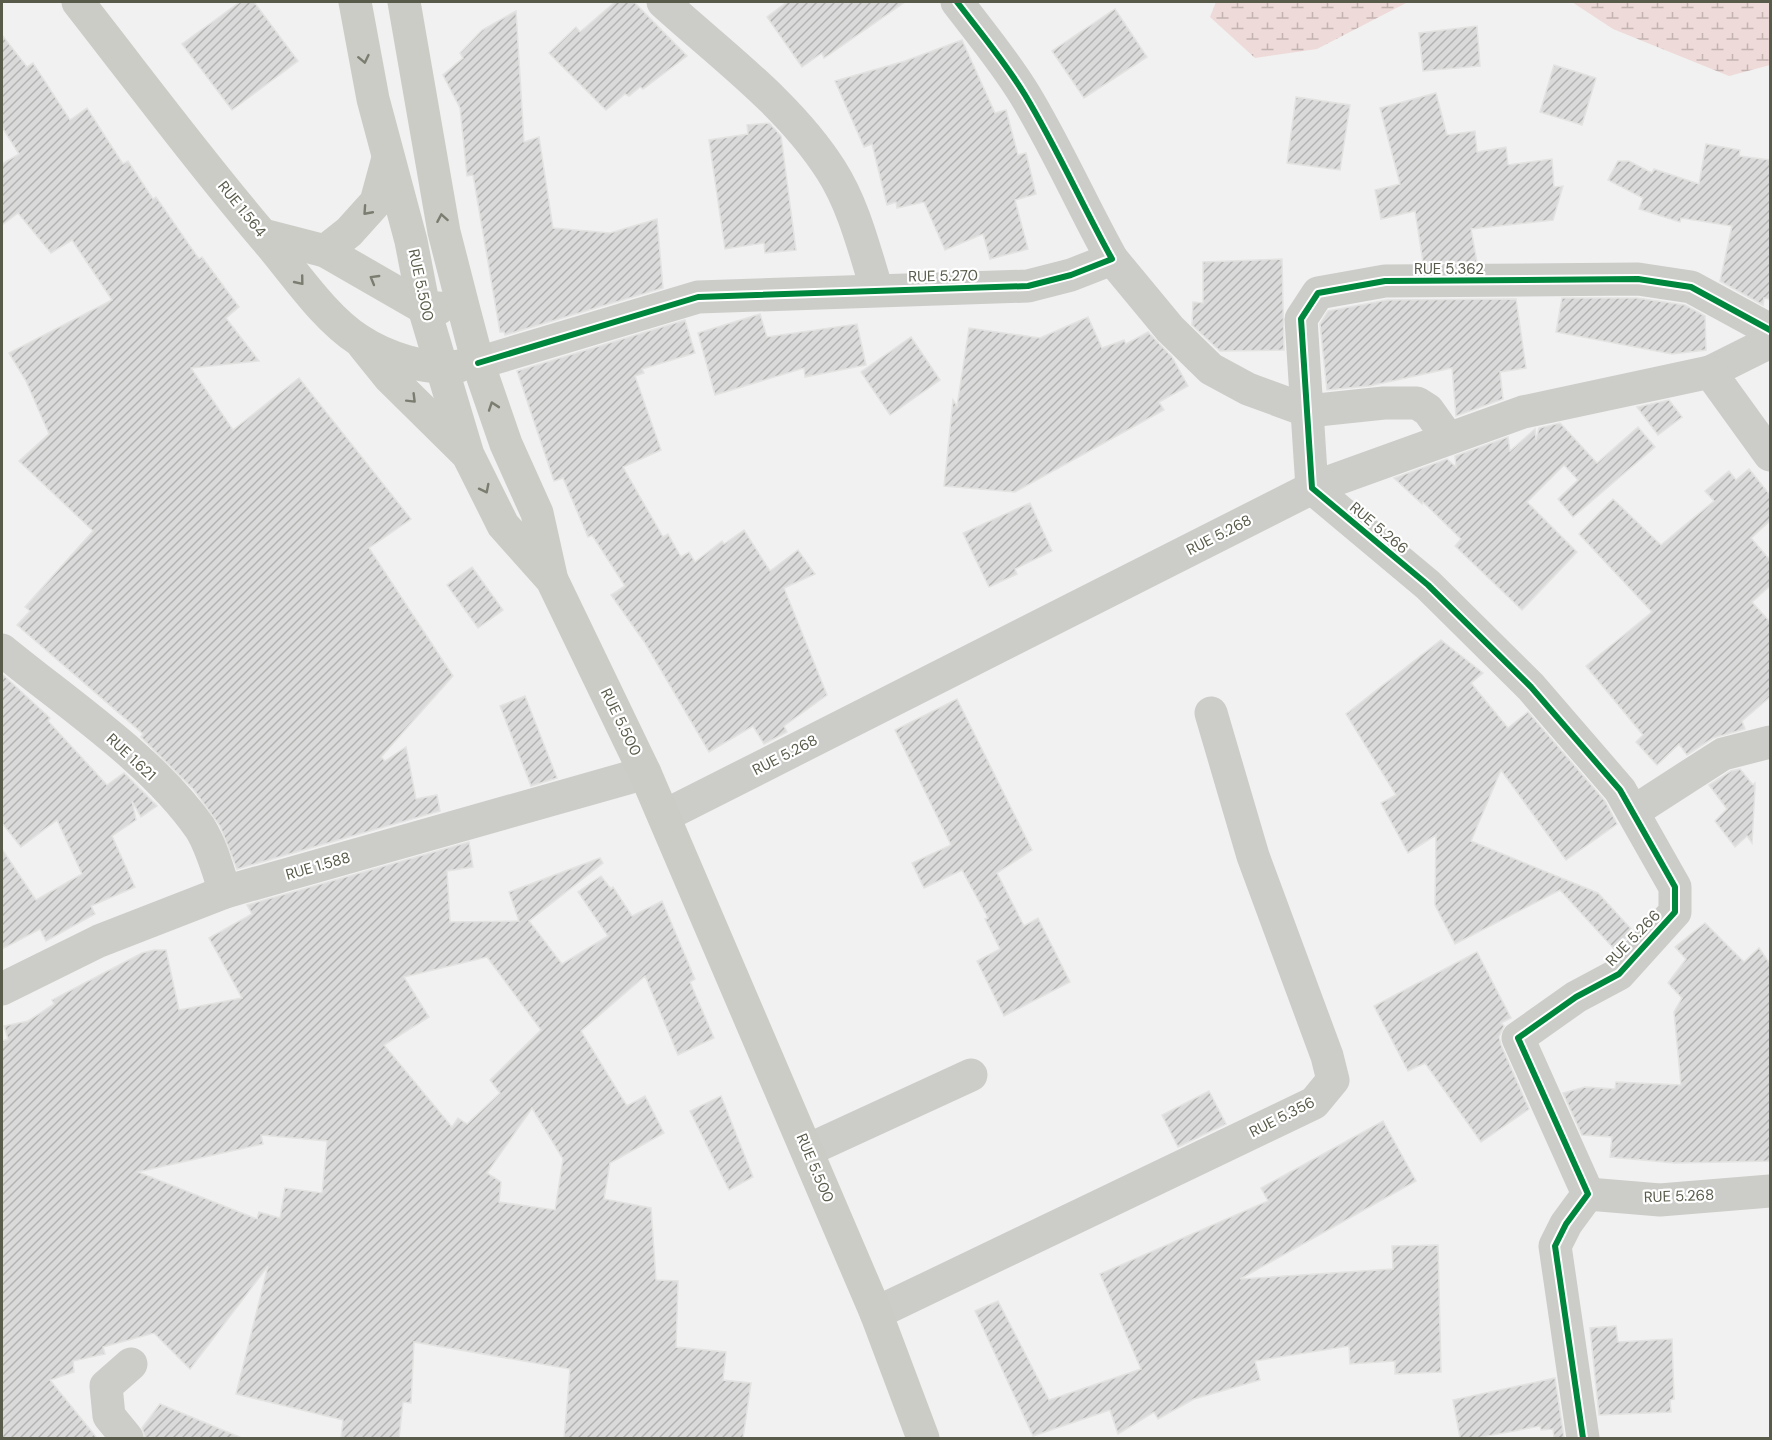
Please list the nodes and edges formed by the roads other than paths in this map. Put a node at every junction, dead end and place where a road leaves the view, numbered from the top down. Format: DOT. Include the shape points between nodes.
graph roads {
  1 [pos="78,2"];
  2 [pos="355,2"];
  3 [pos="404,2"];
  4 [pos="663,2"];
  5 [pos="957,2"];
  6 [pos="388,158"];
  7 [pos="263,235"];
  8 [pos="325,251"];
  9 [pos="1112,259"];
  10 [pos="877,290"];
  11 [pos="463,306"];
  12 [pos="424,308"];
  13 [pos="1770,330"];
  14 [pos="359,340"];
  15 [pos="1770,342"];
  16 [pos="478,363"];
  17 [pos="441,369"];
  18 [pos="1710,372"];
  19 [pos="1308,411"];
  20 [pos="1448,438"];
  21 [pos="468,455"];
  22 [pos="1770,455"];
  23 [pos="1312,488"];
  24 [pos="552,580"];
  25 [pos="2,650"];
  26 [pos="1211,714"];
  27 [pos="1770,742"];
  28 [pos="645,773"];
  29 [pos="1633,812"];
  30 [pos="664,816"];
  31 [pos="225,892"];
  32 [pos="2,990"];
  33 [pos="971,1075"];
  34 [pos="808,1150"];
  35 [pos="1770,1191"];
  36 [pos="1588,1194"];
  37 [pos="876,1313"];
  38 [pos="131,1364"];
  39 [pos="127,1438"];
  40 [pos="923,1438"];
  41 [pos="1583,1438"];
  1 -- 7 [label="main road, RUE 1.564"];
  2 -- 6 [label="main road, RUE 5.500, one-way"];
  11 -- 3 [label="main road, one-way" via="444,232"];
  4 -- 10 [label="street" via="794,123 831,170 850,207"];
  5 -- 9 [label="street" via="1024,93"];
  6 -- 8 [label="main road, one-way" via="376,202"];
  6 -- 12 [label="main road, RUE 5.500"];
  7 -- 8 [label="main road"];
  7 -- 14 [label="main road, RUE 1.564, one-way" via="318,302"];
  12 -- 8 [label="main road, one-way"];
  9 -- 10 [label="street, RUE 5.270" via="1028,286"];
  9 -- 19 [label="street" via="1170,329 1211,369 1248,389"];
  10 -- 16 [label="street, RUE 5.270" via="698,297"];
  11 -- 12 [label="main road"];
  11 -- 16 [label="main road"];
  12 -- 17 [label="main road, RUE 5.500"];
  13 -- 19 [label="street, RUE 5.362" via="1691,288 1638,279 1385,281 1345,286 1318,293 1301,319"];
  14 -- 17 [label="main road, RUE 1.564" via="393,357"];
  14 -- 21 [label="main road, one-way"];
  15 -- 18 [label="street, RUE 5.268"];
  16 -- 17 [label="main road"];
  24 -- 16 [label="main road, one-way" via="537,513 506,444"];
  17 -- 21 [label="main road, RUE 5.500"];
  18 -- 20 [label="street, RUE 5.268" via="1523,412"];
  18 -- 22 [label="street"];
  19 -- 20 [label="street" via="1417,403 1428,410"];
  19 -- 23 [label="street, RUE 5.362"];
  20 -- 23 [label="street, RUE 5.268"];
  21 -- 24 [label="main road, RUE 5.500, one-way" via="503,525"];
  23 -- 29 [label="street, RUE 5.266" via="1428,585 1531,687 1620,790"];
  23 -- 30 [label="street, RUE 5.268"];
  24 -- 28 [label="main road, RUE 5.500"];
  25 -- 31 [label="street, RUE 1.621" via="122,746 173,796 207,841"];
  26 -- 37 [label="street, RUE 5.356" via="1253,856 1333,1080 1314,1103"];
  27 -- 29 [label="street" via="1723,754"];
  28 -- 30 [label="main road, RUE 5.500"];
  28 -- 31 [label="street, RUE 1.588"];
  29 -- 36 [label="street, RUE 5.266" via="1675,887 1675,912 1618,974 1576,997 1518,1038"];
  30 -- 34 [label="main road, RUE 5.500"];
  31 -- 32 [label="street, RUE 1.588" via="99,941"];
  33 -- 34 [label="street"];
  34 -- 37 [label="main road, RUE 5.500"];
  35 -- 36 [label="street, RUE 5.268" via="1660,1200"];
  36 -- 41 [label="street" via="1555,1246"];
  37 -- 40 [label="main road, RUE 5.500"];
  38 -- 39 [label="street" via="106,1386 109,1416"];
}
